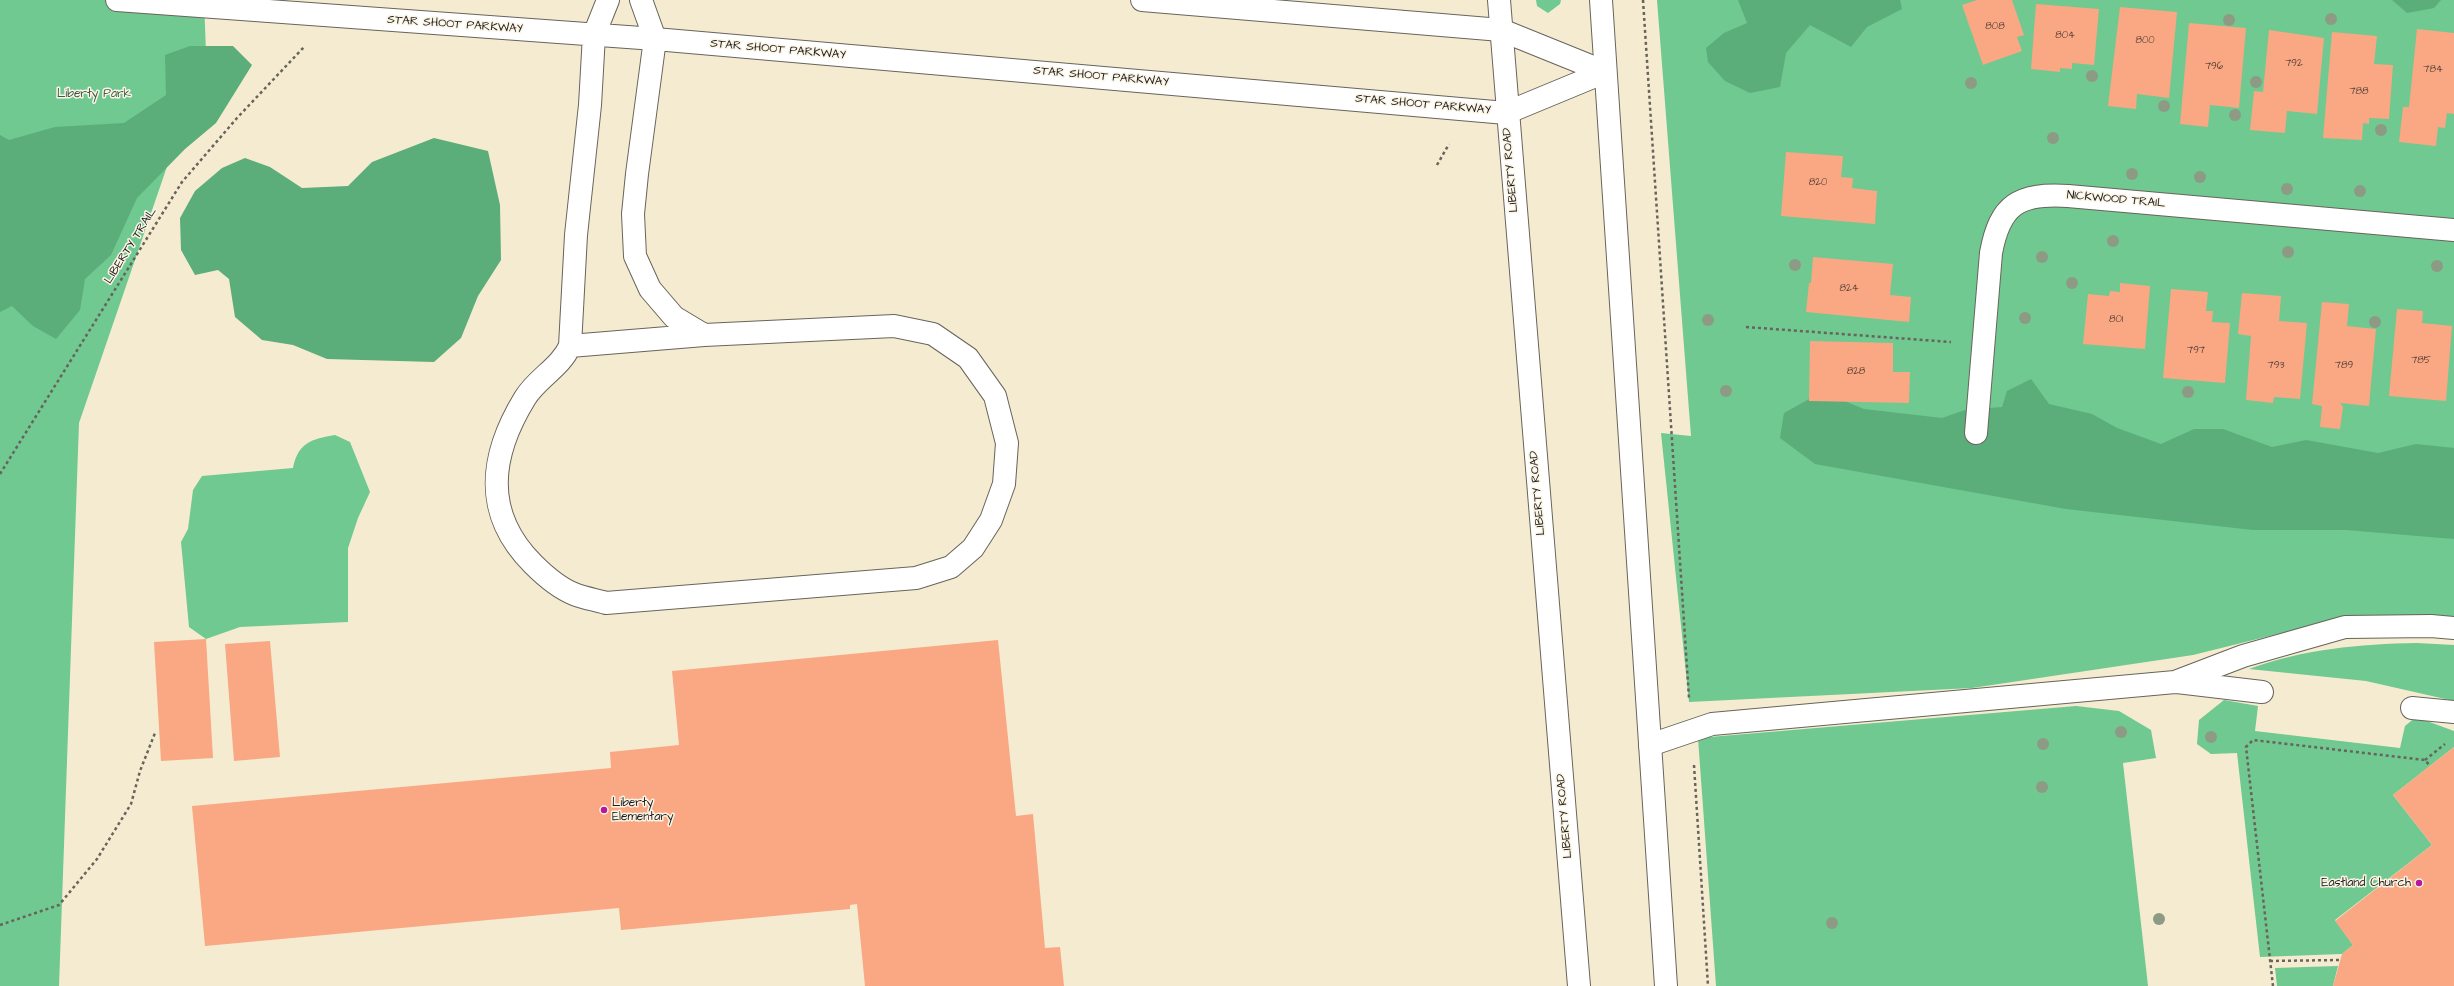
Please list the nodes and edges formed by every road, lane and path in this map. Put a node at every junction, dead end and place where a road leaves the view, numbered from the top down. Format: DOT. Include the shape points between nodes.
graph roads {
  1 [pos="117,0"];
  2 [pos="608,0"];
  3 [pos="641,0"];
  4 [pos="1142,0"];
  5 [pos="1499,0"];
  6 [pos="1601,0"];
  7 [pos="1643,0"];
  8 [pos="1501,30"];
  9 [pos="594,35"];
  10 [pos="655,39"];
  11 [pos="304,47"];
  12 [pos="1605,72"];
  13 [pos="1506,113"];
  14 [pos="1450,144"];
  15 [pos="1437,165"];
  16 [pos="2454,230"];
  17 [pos="1746,327"];
  18 [pos="704,335"];
  19 [pos="1952,342"];
  20 [pos="570,346"];
  21 [pos="1976,433"];
  22 [pos="0,474"];
  23 [pos="2454,628"];
  24 [pos="2175,682"];
  25 [pos="2262,692"];
  26 [pos="1689,702"];
  27 [pos="2412,708"];
  28 [pos="2454,712"];
  29 [pos="156,732"];
  30 [pos="2448,742"];
  31 [pos="1650,745"];
  32 [pos="1693,757"];
  33 [pos="2425,760"];
  34 [pos="2430,766"];
  35 [pos="0,925"];
  36 [pos="2340,960"];
  37 [pos="2270,961"];
  38 [pos="1579,986"];
  39 [pos="1666,986"];
  40 [pos="1708,986"];
  41 [pos="2273,986"];
  1 -- 9 [label="street, STAR SHOOT PARKWAY"];
  2 -- 9 [label="street"];
  3 -- 10 [label="street"];
  4 -- 8 [label="street"];
  5 -- 8 [label="street, LIBERTY ROAD"];
  6 -- 12 [label="street"];
  7 -- 26 [label="path"];
  8 -- 12 [label="street"];
  8 -- 13 [label="street, LIBERTY ROAD"];
  9 -- 10 [label="street, STAR SHOOT PARKWAY"];
  9 -- 20 [label="street" via="590,105 576,235"];
  10 -- 13 [label="street, STAR SHOOT PARKWAY"];
  10 -- 18 [label="street" via="633,214 635,256 650,289 674,317"];
  11 -- 22 [label="path, LIBERTY TRAIL" via="237,118 182,182"];
  12 -- 13 [label="street, STAR SHOOT PARKWAY"];
  12 -- 31 [label="street"];
  13 -- 38 [label="street, LIBERTY ROAD"];
  14 -- 15 [label="path"];
  16 -- 21 [label="street, NICKWOOD TRAIL" via="2044,194 2022,201 2004,213 1995,230"];
  17 -- 19 [label="path"];
  18 -- 20 [label="street"];
  18 -- 20 [label="street" via="894,326 933,334 968,358 995,396 1007,443 1004,484 991,520 973,548 951,566 916,578 606,603 573,593 544,575 517,548 499,510 495,478 506,430 526,396 565,357"];
  23 -- 24 [label="street" via="2346,627 2243,656"];
  24 -- 25 [label="street"];
  24 -- 31 [label="street" via="1712,724"];
  27 -- 28 [label="street"];
  29 -- 35 [label="path" via="140,771 131,804 97,859 59,905"];
  30 -- 33 [label="path"];
  31 -- 39 [label="street"];
  32 -- 40 [label="path"];
  33 -- 34 [label="path"];
  33 -- 37 [label="path" via="2253,740 2246,747"];
  36 -- 37 [label="path"];
  37 -- 41 [label="path"];
}
